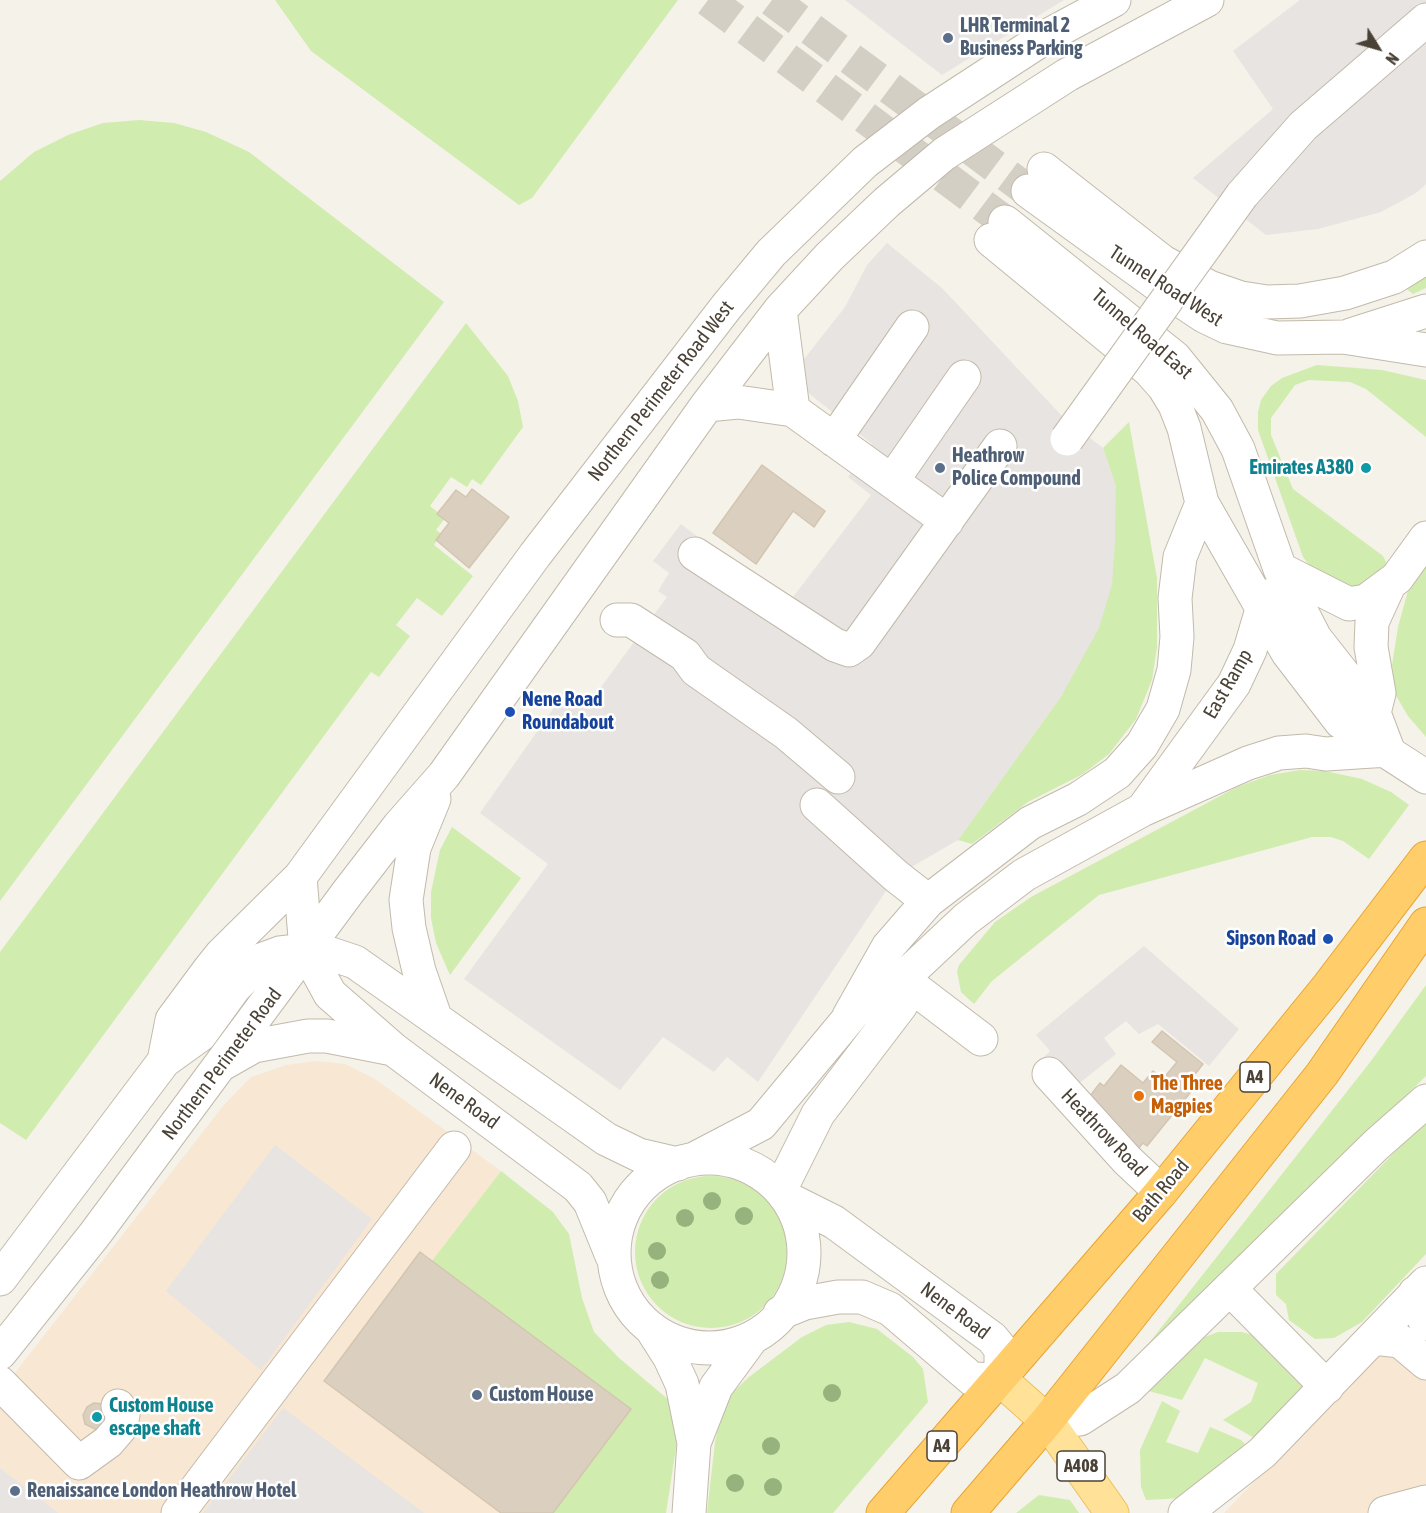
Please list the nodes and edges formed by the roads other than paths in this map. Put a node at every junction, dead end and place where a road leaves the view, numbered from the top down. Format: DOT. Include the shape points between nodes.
graph roads {
  1 [pos="1114,0"];
  2 [pos="1207,0"];
  3 [pos="1426,20"];
  4 [pos="1426,257"];
  5 [pos="1369,286"];
  6 [pos="780,310"];
  7 [pos="1422,312"];
  8 [pos="912,327"];
  9 [pos="1343,337"];
  10 [pos="1426,350"];
  11 [pos="964,377"];
  12 [pos="707,405"];
  13 [pos="793,410"];
  14 [pos="1067,439"];
  15 [pos="834,440"];
  16 [pos="1000,446"];
  17 [pos="892,481"];
  18 [pos="1202,503"];
  19 [pos="947,521"];
  20 [pos="1426,538"];
  21 [pos="695,554"];
  22 [pos="1275,555"];
  23 [pos="1389,585"];
  24 [pos="571,598"];
  25 [pos="1263,609"];
  26 [pos="1374,712"];
  27 [pos="1388,750"];
  28 [pos="444,775"];
  29 [pos="838,777"];
  30 [pos="1426,777"];
  31 [pos="817,804"];
  32 [pos="1142,810"];
  33 [pos="1417,871"];
  34 [pos="300,877"];
  35 [pos="928,901"];
  36 [pos="1426,924"];
  37 [pos="306,950"];
  38 [pos="902,980"];
  39 [pos="849,1016"];
  40 [pos="435,1017"];
  41 [pos="981,1039"];
  42 [pos="393,1049"];
  43 [pos="164,1061"];
  44 [pos="221,1065"];
  45 [pos="1048,1074"];
  46 [pos="1426,1101"];
  47 [pos="454,1148"];
  48 [pos="686,1161"];
  49 [pos="1161,1192"];
  50 [pos="785,1194"];
  51 [pos="613,1257"];
  52 [pos="0,1279"];
  53 [pos="1421,1288"];
  54 [pos="1231,1290"];
  55 [pos="780,1313"];
  56 [pos="1426,1324"];
  57 [pos="651,1328"];
  58 [pos="752,1338"];
  59 [pos="1374,1338"];
  60 [pos="0,1353"];
  61 [pos="1426,1363"];
  62 [pos="1001,1380"];
  63 [pos="0,1383"];
  64 [pos="1327,1387"];
  65 [pos="118,1406"];
  66 [pos="1047,1421"];
  67 [pos="693,1443"];
  68 [pos="1426,1502"];
  69 [pos="178,1513"];
  70 [pos="689,1513"];
  71 [pos="883,1513"];
  72 [pos="968,1513"];
  73 [pos="1112,1513"];
  74 [pos="1185,1513"];
  75 [pos="1385,1513"];
  1 -- 34 [label="street, Northern Perimeter Road West" via="1047,36 929,113 865,162 771,254 535,555"];
  2 -- 6 [label="street" via="1067,75 944,154 887,202"];
  3 -- 14 [label="street, bridge" via="1303,126 1242,195"];
  4 -- 5 [label="street" via="1394,277"];
  5 -- 7 [label="street"];
  5 -- 9 [label="street, Tunnel Road West" via="1300,301 1241,298 1209,287 1163,262 1036,180 1204,316 1227,327 1277,338"];
  6 -- 12 [label="street"];
  6 -- 13 [label="street"];
  7 -- 9 [label="street"];
  8 -- 15 [label="street"];
  9 -- 10 [label="street, Tunnel Road West"];
  11 -- 17 [label="street"];
  12 -- 13 [label="street" via="738,402"];
  12 -- 24 [label="street"];
  13 -- 15 [label="street"];
  15 -- 17 [label="street"];
  16 -- 19 [label="street"];
  17 -- 19 [label="street"];
  18 -- 22 [label="street, Tunnel Road East" via="1184,428 1164,387 998,231 1141,329 1191,376 1238,449"];
  18 -- 25 [label="street"];
  18 -- 35 [label="street" via="1180,557 1174,670 1164,708 1142,745 1117,773 1030,824"];
  19 -- 21 [label="street" via="849,650 835,645"];
  20 -- 23 [label="street"];
  22 -- 23 [label="street" via="1349,604 1366,601"];
  22 -- 25 [label="street, East Ramp"];
  22 -- 26 [label="street" via="1315,638"];
  23 -- 26 [label="street" via="1372,622 1371,647 1379,693"];
  24 -- 28 [label="street"];
  24 -- 29 [label="street" via="617,620 619,632 673,668 696,670 786,733"];
  25 -- 27 [label="street" via="1300,670 1341,722"];
  25 -- 32 [label="street, East Ramp" via="1234,684"];
  26 -- 27 [label="street"];
  27 -- 30 [label="street"];
  27 -- 32 [label="street" via="1279,753"];
  28 -- 37 [label="street, Northern Perimeter Road" via="399,826"];
  28 -- 40 [label="street" via="414,848 406,900 419,970"];
  31 -- 35 [label="street"];
  32 -- 38 [label="street" via="1024,875 966,919"];
  33 -- 49 [label="highway, Bath Road / A4"];
  34 -- 37 [label="street, Nene Road"];
  34 -- 43 [label="street" via="221,955 172,1020"];
  35 -- 39 [label="street" via="888,947"];
  36 -- 66 [label="highway" via="1322,1074"];
  37 -- 40 [label="street" via="355,962"];
  37 -- 42 [label="street, Nene Road" via="330,994"];
  37 -- 43 [label="street" via="261,960 234,988 200,1035"];
  37 -- 44 [label="street, Northern Perimeter Road"];
  38 -- 39 [label="street" via="875,987"];
  38 -- 41 [label="street"];
  38 -- 50 [label="street" via="902,1005 818,1114"];
  39 -- 48 [label="street" via="761,1124"];
  40 -- 48 [label="street" via="606,1139 639,1155"];
  42 -- 44 [label="street" via="308,1036 254,1046"];
  42 -- 51 [label="street, Nene Road" via="578,1187 590,1202"];
  43 -- 52 [label="street"];
  44 -- 60 [label="street, Northern Perimeter Road"];
  45 -- 49 [label="street, Heathrow Road" via="1127,1161"];
  46 -- 54 [label="street" via="1376,1145"];
  47 -- 69 [label="street"];
  48 -- 50 [label="street" via="712,1158 748,1166 764,1174"];
  48 -- 51 [label="street" via="663,1170 637,1190 618,1221"];
  49 -- 62 [label="highway, Bath Road / A4"];
  50 -- 55 [label="street" via="803,1230 804,1267"];
  50 -- 62 [label="street, Nene Road" via="834,1222 992,1338 1001,1349"];
  51 -- 57 [label="street" via="623,1295"];
  53 -- 56 [label="street"];
  53 -- 59 [label="street"];
  54 -- 64 [label="street"];
  54 -- 66 [label="street" via="1128,1388 1080,1419"];
  55 -- 58 [label="street"];
  55 -- 62 [label="street, Nene Road" via="805,1303 862,1297 890,1309 972,1379"];
  57 -- 58 [label="street" via="700,1348 718,1348"];
  57 -- 67 [label="street" via="682,1384"];
  58 -- 67 [label="street" via="716,1388"];
  59 -- 61 [label="street" via="1400,1341"];
  59 -- 64 [label="street"];
  62 -- 66 [label="main road, A408"];
  62 -- 71 [label="highway, Bath Road / A4"];
  63 -- 65 [label="street" via="79,1463 120,1428 123,1415"];
  64 -- 74 [label="street" via="1262,1454"];
  66 -- 72 [label="highway"];
  66 -- 73 [label="main road, A408"];
  67 -- 70 [label="street"];
  68 -- 75 [label="street"];
}
